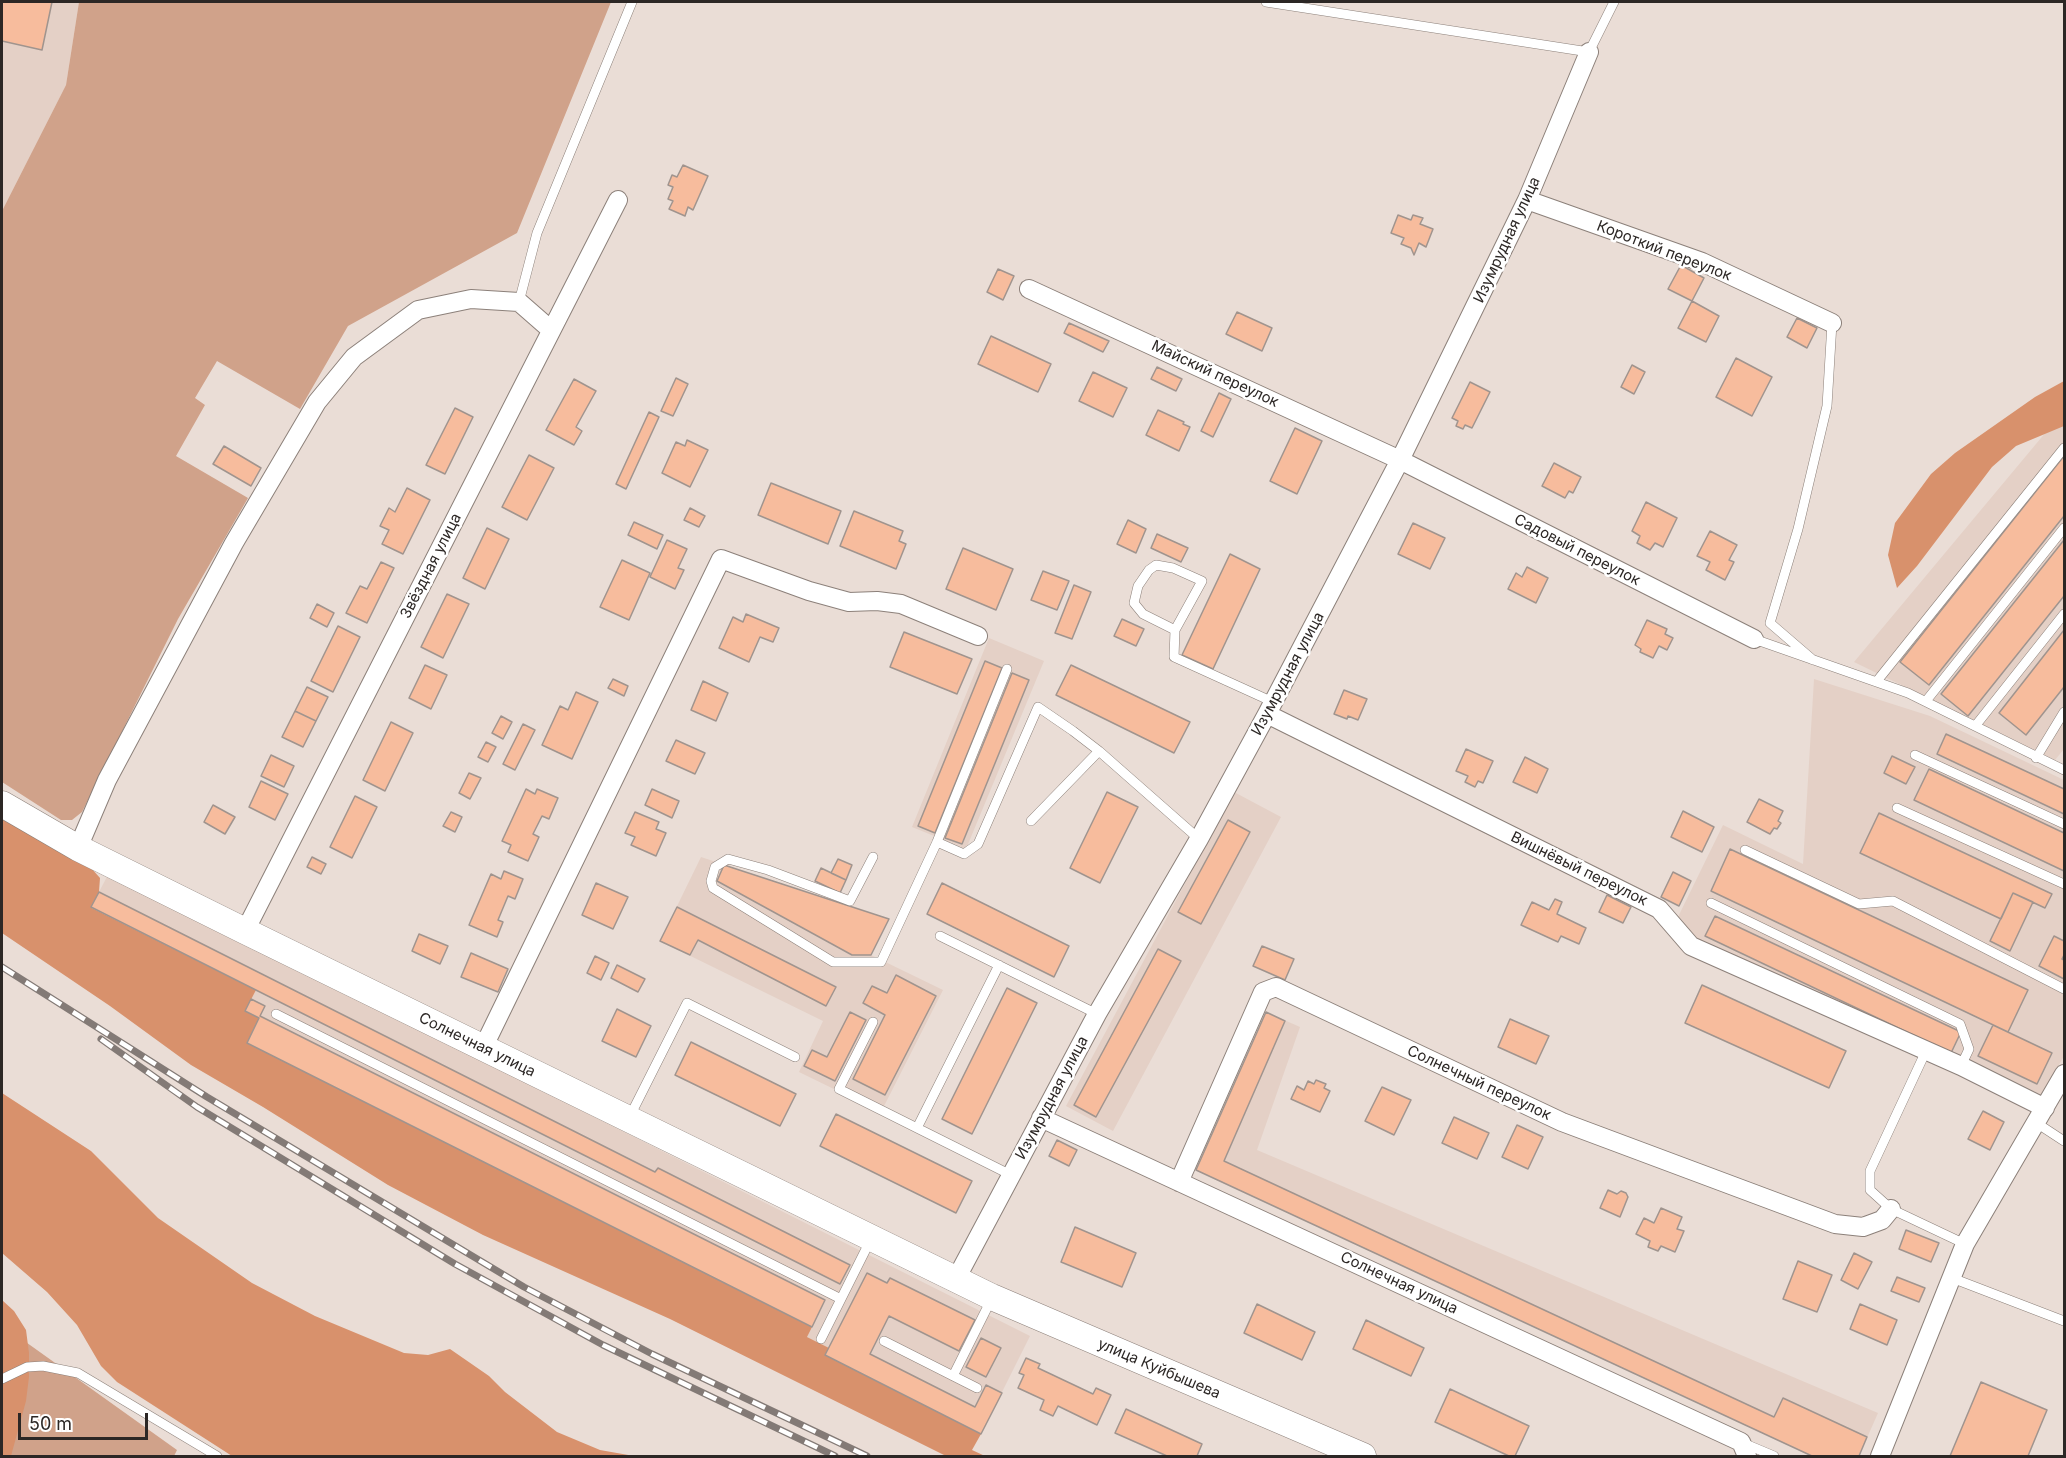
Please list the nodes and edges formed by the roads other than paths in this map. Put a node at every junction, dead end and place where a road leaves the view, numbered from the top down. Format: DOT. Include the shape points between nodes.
graph roads {
  1 [pos="632,2"];
  2 [pos="1266,2"];
  3 [pos="1614,2"];
  4 [pos="1588,52"];
  5 [pos="1527,200"];
  6 [pos="618,201"];
  7 [pos="1029,289"];
  8 [pos="519,302"];
  9 [pos="1832,323"];
  10 [pos="551,330"];
  11 [pos="2064,448"];
  12 [pos="1401,460"];
  13 [pos="2064,528"];
  14 [pos="2064,615"];
  15 [pos="1175,630"];
  16 [pos="978,636"];
  17 [pos="1754,639"];
  18 [pos="1813,660"];
  19 [pos="1007,669"];
  20 [pos="1877,681"];
  21 [pos="1926,701"];
  22 [pos="1270,708"];
  23 [pos="2064,712"];
  24 [pos="1976,725"];
  25 [pos="1099,751"];
  26 [pos="1915,755"];
  27 [pos="2036,758"];
  28 [pos="2064,770"];
  29 [pos="2,804"];
  30 [pos="1897,808"];
  31 [pos="1031,821"];
  32 [pos="2064,824"];
  33 [pos="1199,839"];
  34 [pos="937,842"];
  35 [pos="78,848"];
  36 [pos="1745,850"];
  37 [pos="873,856"];
  38 [pos="2064,884"];
  39 [pos="1711,903"];
  40 [pos="245,931"];
  41 [pos="940,936"];
  42 [pos="999,965"];
  43 [pos="2064,989"];
  44 [pos="276,1014"];
  45 [pos="1096,1014"];
  46 [pos="873,1022"];
  47 [pos="483,1048"];
  48 [pos="1926,1051"];
  49 [pos="795,1057"];
  50 [pos="1960,1066"];
  51 [pos="2064,1074"];
  52 [pos="2040,1115"];
  53 [pos="1041,1118"];
  54 [pos="628,1120"];
  55 [pos="917,1128"];
  56 [pos="2064,1141"];
  57 [pos="1011,1175"];
  58 [pos="1179,1182"];
  59 [pos="1891,1209"];
  60 [pos="872,1237"];
  61 [pos="1965,1244"];
  62 [pos="1952,1278"];
  63 [pos="956,1279"];
  64 [pos="992,1297"];
  65 [pos="841,1299"];
  66 [pos="2064,1321"];
  67 [pos="821,1339"];
  68 [pos="884,1341"];
  69 [pos="953,1376"];
  70 [pos="2,1379"];
  71 [pos="977,1388"];
  72 [pos="1744,1449"];
  73 [pos="217,1456"];
  74 [pos="1363,1456"];
  75 [pos="1774,1456"];
  76 [pos="1880,1456"];
  1 -- 8 [label="lane" via="537,233"];
  2 -- 4 [label="lane"];
  3 -- 4 [label="lane"];
  4 -- 5 [label="street, Изумрудная улица"];
  5 -- 9 [label="street, Короткий переулок" via="1702,262"];
  5 -- 12 [label="street, Изумрудная улица"];
  6 -- 10 [label="street, Звёздная улица"];
  7 -- 12 [label="street, Майский переулок"];
  8 -- 10 [label="street"];
  8 -- 35 [label="street" via="471,299 418,310 354,357 317,402 234,543 107,780"];
  9 -- 18 [label="lane" via="1827,406 1798,529 1770,623"];
  10 -- 40 [label="street, Звёздная улица"];
  11 -- 20 [label="lane"];
  12 -- 17 [label="street, Садовый переулок"];
  12 -- 22 [label="street, Изумрудная улица"];
  13 -- 21 [label="lane"];
  14 -- 24 [label="lane"];
  15 -- 15 [label="lane" via="1202,580 1156,565 1138,586 1134,603 1143,614"];
  15 -- 22 [label="lane" via="1174,657"];
  16 -- 47 [label="street" via="901,604 849,602 722,559"];
  17 -- 18 [label="lane"];
  18 -- 20 [label="lane"];
  19 -- 34 [label="lane"];
  20 -- 21 [label="lane"];
  21 -- 24 [label="lane"];
  22 -- 33 [label="street, Изумрудная улица"];
  22 -- 48 [label="street, Вишнёвый переулок" via="1659,909 1691,946"];
  23 -- 27 [label="lane"];
  24 -- 27 [label="lane"];
  25 -- 31 [label="lane"];
  25 -- 33 [label="lane"];
  25 -- 34 [label="lane" via="1038,707 978,844 964,854"];
  26 -- 32 [label="lane"];
  27 -- 28 [label="lane"];
  29 -- 35 [label="street, Солнечная улица"];
  30 -- 38 [label="lane"];
  33 -- 45 [label="street, Изумрудная улица"];
  34 -- 37 [label="lane" via="881,962 833,962 713,888 711,881 715,867 728,859 850,901"];
  35 -- 40 [label="street, Солнечная улица"];
  36 -- 43 [label="lane" via="1859,904 1893,901"];
  39 -- 50 [label="lane" via="1960,1024 1969,1049"];
  40 -- 47 [label="street, Солнечная улица"];
  41 -- 42 [label="lane"];
  42 -- 45 [label="lane"];
  42 -- 55 [label="lane"];
  44 -- 65 [label="lane"];
  45 -- 53 [label="street, Изумрудная улица"];
  46 -- 55 [label="lane" via="839,1089"];
  47 -- 54 [label="street, Солнечная улица"];
  48 -- 50 [label="street, Вишнёвый переулок"];
  48 -- 59 [label="lane" via="1870,1171 1870,1190"];
  49 -- 54 [label="lane" via="687,1003"];
  50 -- 52 [label="street, Вишнёвый переулок"];
  51 -- 52 [label="street"];
  52 -- 56 [label="lane"];
  52 -- 61 [label="street"];
  53 -- 57 [label="street, Изумрудная улица"];
  53 -- 58 [label="street, Солнечная улица"];
  54 -- 60 [label="street, Солнечная улица"];
  55 -- 57 [label="lane"];
  57 -- 63 [label="street, Изумрудная улица"];
  58 -- 59 [label="street, Солнечный переулок" via="1263,992 1276,987 1562,1122 1835,1224 1863,1227 1882,1220"];
  58 -- 72 [label="street, Солнечная улица"];
  59 -- 61 [label="lane"];
  60 -- 63 [label="street, Солнечная улица"];
  60 -- 65 [label="lane"];
  61 -- 62 [label="street"];
  62 -- 66 [label="lane"];
  62 -- 76 [label="street"];
  63 -- 64 [label="street, улица Куйбышева"];
  64 -- 69 [label="lane"];
  64 -- 74 [label="street, улица Куйбышева"];
  65 -- 67 [label="lane"];
  68 -- 69 [label="lane"];
  69 -- 71 [label="lane"];
  70 -- 73 [label="lane" via="27,1367 78,1373"];
  72 -- 75 [label="lane"];
}
